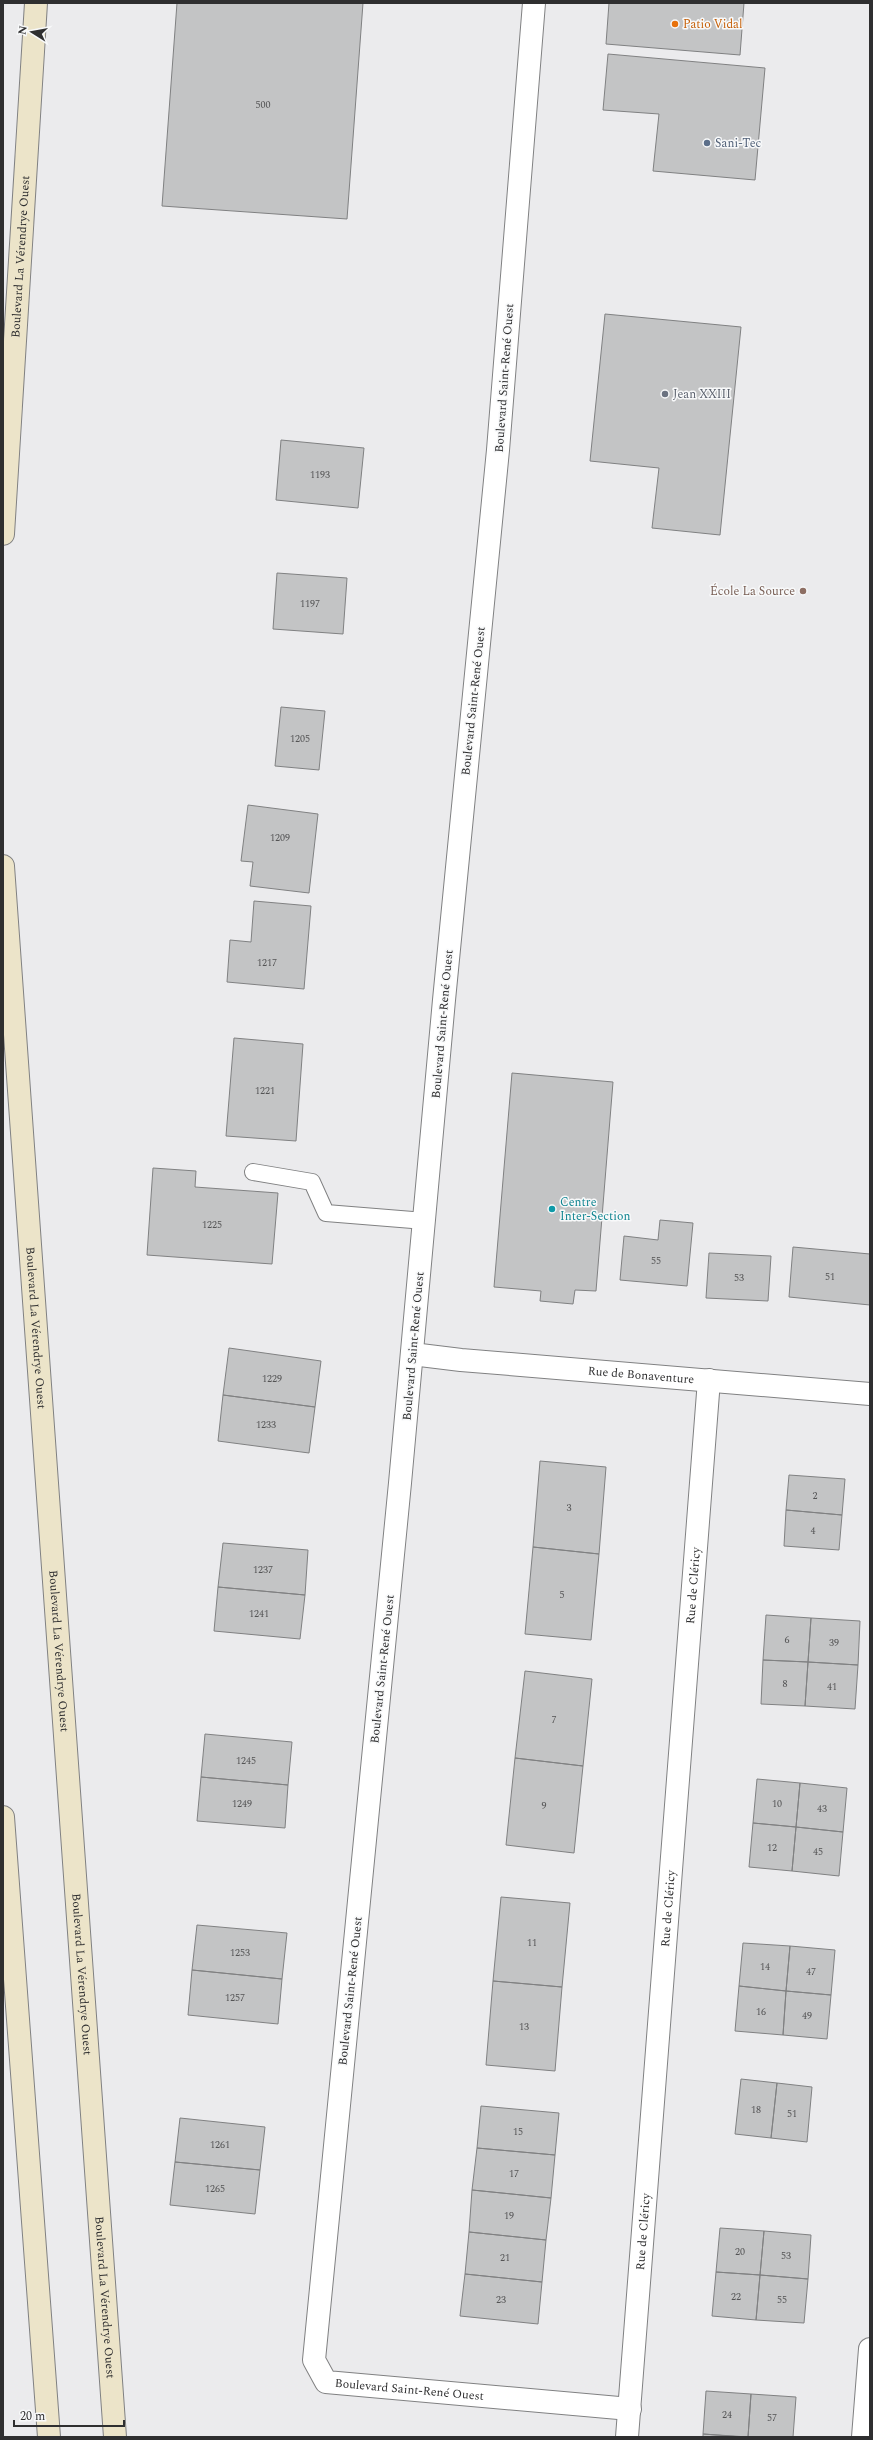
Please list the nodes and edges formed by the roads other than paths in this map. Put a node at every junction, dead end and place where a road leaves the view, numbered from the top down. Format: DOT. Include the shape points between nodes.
graph roads {
  1 [pos="36,3"];
  2 [pos="47,3"];
  3 [pos="534,3"];
  4 [pos="32,58"];
  5 [pos="3,534"];
  6 [pos="3,866"];
  7 [pos="253,1172"];
  8 [pos="424,1221"];
  9 [pos="412,1354"];
  10 [pos="710,1380"];
  11 [pos="870,1394"];
  12 [pos="3,1818"];
  13 [pos="870,2349"];
  14 [pos="630,2409"];
  15 [pos="49,2437"];
  16 [pos="115,2437"];
  17 [pos="627,2437"];
  18 [pos="863,2437"];
  1 -- 4 [label="main road, Boulevard La Vérendrye Ouest"];
  2 -- 4 [label="main road"];
  3 -- 8 [label="street, Boulevard Saint-René Ouest" via="498,450"];
  4 -- 5 [label="main road, Boulevard La Vérendrye Ouest"];
  6 -- 16 [label="main road, Boulevard La Vérendrye Ouest"];
  7 -- 8 [label="lane" via="312,1182 326,1213"];
  8 -- 9 [label="street, Boulevard Saint-René Ouest"];
  9 -- 10 [label="street, Rue de Bonaventure"];
  9 -- 14 [label="street, Boulevard Saint-René Ouest" via="314,2360 326,2382"];
  10 -- 11 [label="street, Rue de Bonaventure"];
  10 -- 14 [label="street, Rue de Cléricy"];
  12 -- 15 [label="main road"];
  13 -- 18 [label="street"];
  14 -- 17 [label="street, Rue de Cléricy"];
}
